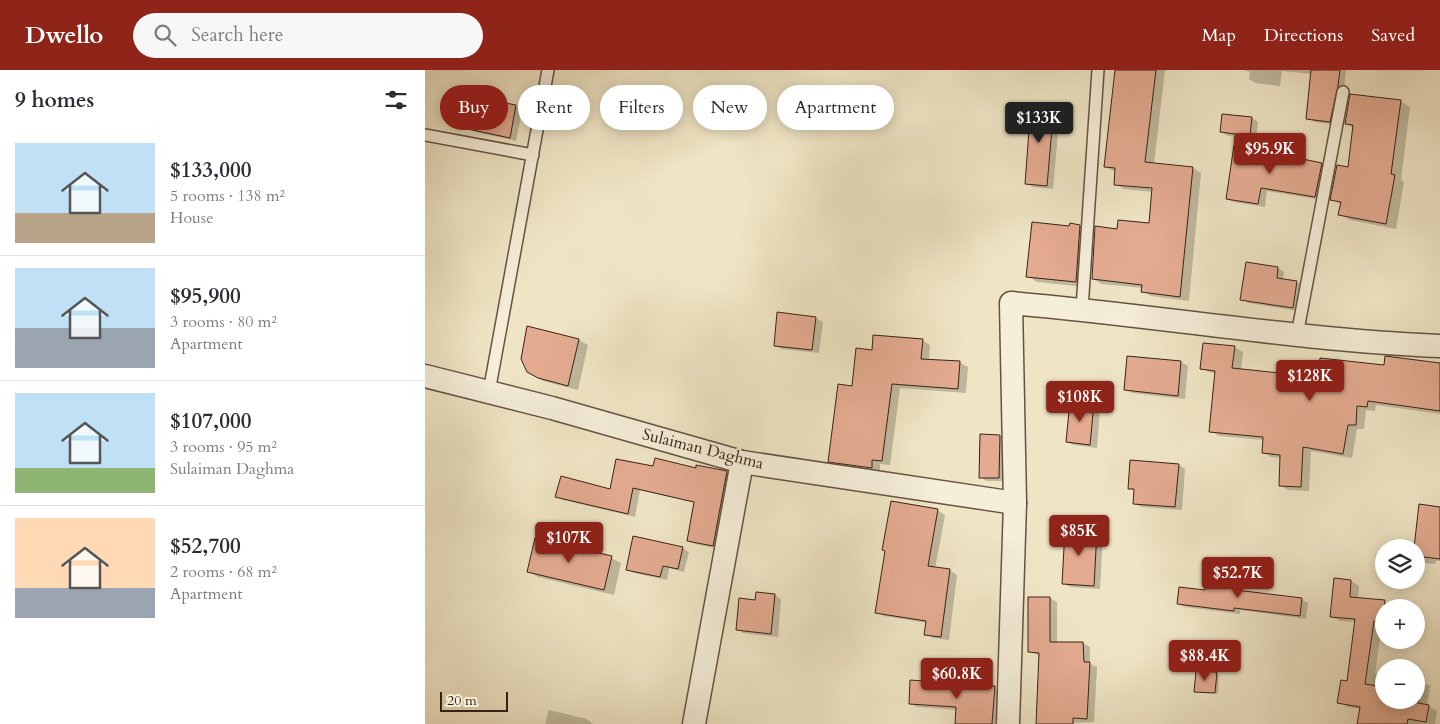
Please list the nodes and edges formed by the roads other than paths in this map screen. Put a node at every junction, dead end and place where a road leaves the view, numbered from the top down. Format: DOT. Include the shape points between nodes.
graph roads {
  1 [pos="548,70"];
  2 [pos="1098,70"];
  3 [pos="1343,92"];
  4 [pos="425,135"];
  5 [pos="533,155"];
  6 [pos="1082,309"];
  7 [pos="1297,335"];
  8 [pos="1440,346"];
  9 [pos="425,376"];
  10 [pos="489,392"];
  11 [pos="742,462"];
  12 [pos="1015,503"];
  13 [pos="694,724"];
  14 [pos="1007,724"];
  1 -- 5 [label="lane"];
  2 -- 6 [label="lane"];
  3 -- 7 [label="lane"];
  4 -- 5 [label="lane"];
  5 -- 10 [label="lane"];
  6 -- 7 [label="street"];
  6 -- 12 [label="street" via="1011,303"];
  7 -- 8 [label="street"];
  9 -- 10 [label="street, Sulaiman Daghma"];
  10 -- 11 [label="street, Sulaiman Daghma"];
  11 -- 12 [label="street, Sulaiman Daghma"];
  11 -- 13 [label="street"];
  12 -- 14 [label="street"];
}
